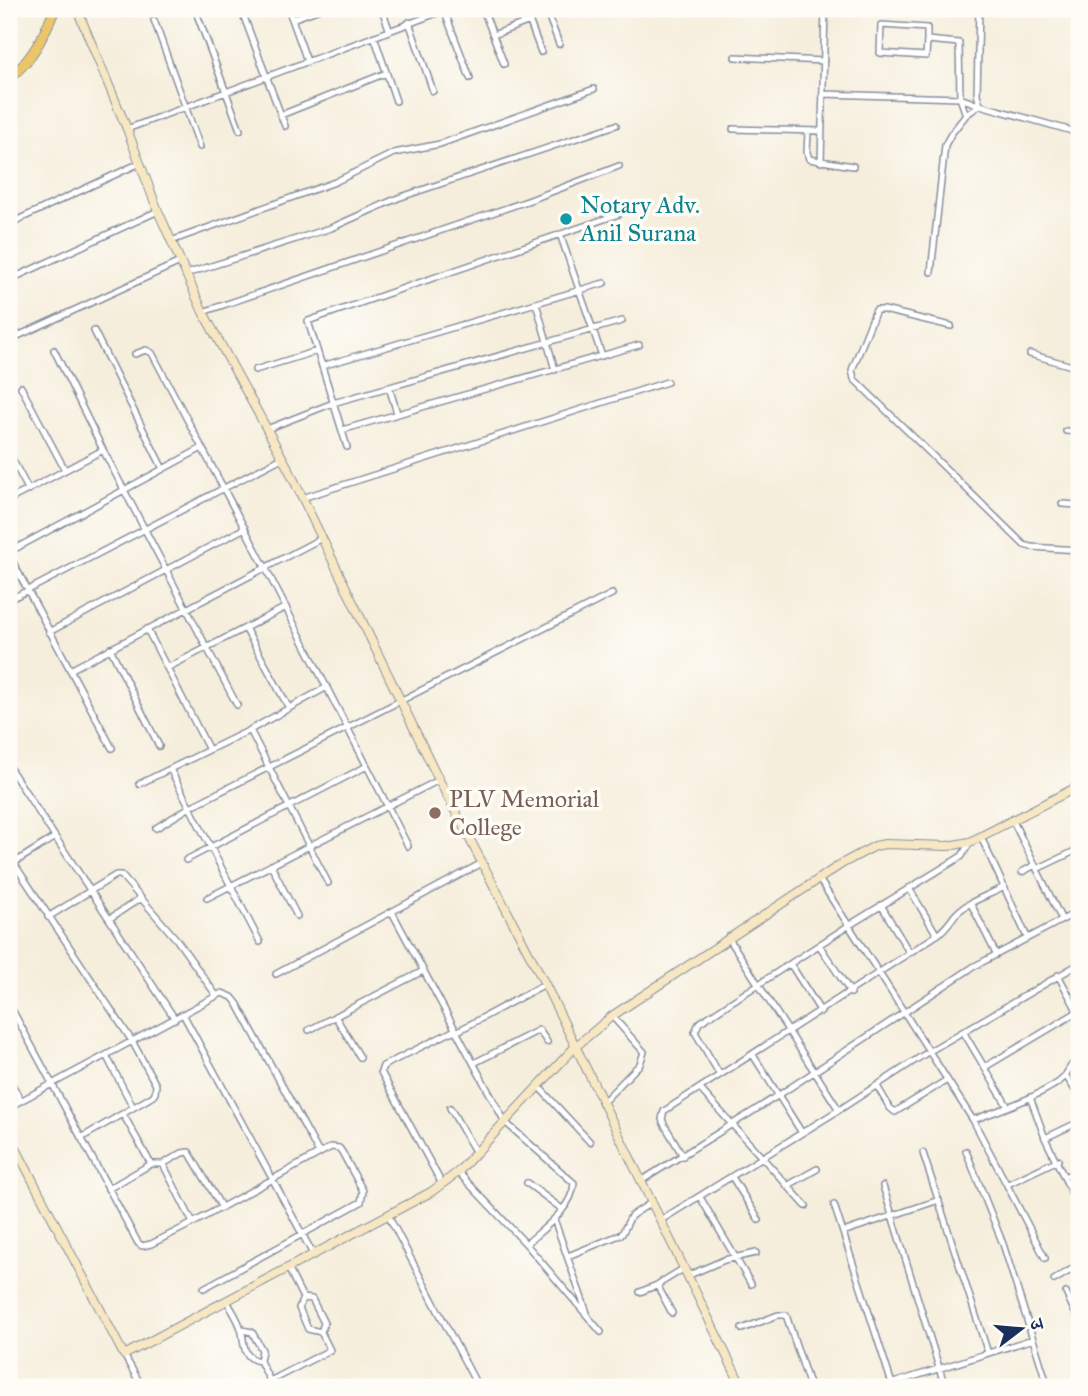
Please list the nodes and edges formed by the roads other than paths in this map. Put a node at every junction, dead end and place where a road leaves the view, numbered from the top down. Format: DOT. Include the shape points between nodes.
graph roads {
  1 [pos="55,9"];
  2 [pos="77,9"];
  3 [pos="195,9"];
  4 [pos="242,9"];
  5 [pos="288,9"];
  6 [pos="319,9"];
  7 [pos="382,9"];
  8 [pos="483,9"];
  9 [pos="525,9"];
  10 [pos="546,9"];
  11 [pos="825,9"];
  12 [pos="979,9"];
  13 [pos="446,10"];
  14 [pos="292,19"];
  15 [pos="154,20"];
  16 [pos="530,21"];
  17 [pos="410,22"];
  18 [pos="389,29"];
  19 [pos="493,35"];
  20 [pos="374,36"];
  21 [pos="927,40"];
  22 [pos="959,43"];
  23 [pos="977,43"];
  24 [pos="559,44"];
  25 [pos="541,52"];
  26 [pos="735,57"];
  27 [pos="307,61"];
  28 [pos="824,61"];
  29 [pos="504,64"];
  30 [pos="386,73"];
  31 [pos="267,76"];
  32 [pos="9,78"];
  33 [pos="470,78"];
  34 [pos="594,89"];
  35 [pos="433,91"];
  36 [pos="225,93"];
  37 [pos="823,94"];
  38 [pos="960,98"];
  39 [pos="396,101"];
  40 [pos="980,105"];
  41 [pos="186,107"];
  42 [pos="281,114"];
  43 [pos="967,115"];
  44 [pos="285,125"];
  45 [pos="616,125"];
  46 [pos="127,129"];
  47 [pos="733,129"];
  48 [pos="240,130"];
  49 [pos="821,131"];
  50 [pos="808,132"];
  51 [pos="1079,133"];
  52 [pos="200,147"];
  53 [pos="821,162"];
  54 [pos="140,163"];
  55 [pos="619,166"];
  56 [pos="853,166"];
  57 [pos="158,211"];
  58 [pos="619,214"];
  59 [pos="9,224"];
  60 [pos="560,234"];
  61 [pos="171,241"];
  62 [pos="180,262"];
  63 [pos="931,272"];
  64 [pos="186,274"];
  65 [pos="9,280"];
  66 [pos="604,283"];
  67 [pos="579,290"];
  68 [pos="536,303"];
  69 [pos="203,313"];
  70 [pos="622,321"];
  71 [pos="951,326"];
  72 [pos="593,330"];
  73 [pos="94,331"];
  74 [pos="9,340"];
  75 [pos="547,343"];
  76 [pos="639,345"];
  77 [pos="54,350"];
  78 [pos="317,351"];
  79 [pos="135,354"];
  80 [pos="1030,354"];
  81 [pos="602,356"];
  82 [pos="322,366"];
  83 [pos="1079,368"];
  84 [pos="255,370"];
  85 [pos="555,370"];
  86 [pos="667,382"];
  87 [pos="21,387"];
  88 [pos="389,387"];
  89 [pos="333,403"];
  90 [pos="397,413"];
  91 [pos="267,429"];
  92 [pos="342,430"];
  93 [pos="1066,431"];
  94 [pos="1079,432"];
  95 [pos="347,447"];
  96 [pos="202,448"];
  97 [pos="103,450"];
  98 [pos="9,453"];
  99 [pos="282,458"];
  100 [pos="163,468"];
  101 [pos="65,470"];
  102 [pos="224,488"];
  103 [pos="28,489"];
  104 [pos="124,489"];
  105 [pos="302,498"];
  106 [pos="9,500"];
  107 [pos="1062,504"];
  108 [pos="1079,505"];
  109 [pos="245,528"];
  110 [pos="145,530"];
  111 [pos="322,538"];
  112 [pos="1079,550"];
  113 [pos="9,553"];
  114 [pos="265,567"];
  115 [pos="166,570"];
  116 [pos="28,591"];
  117 [pos="612,594"];
  118 [pos="9,600"];
  119 [pos="286,607"];
  120 [pos="186,609"];
  121 [pos="244,628"];
  122 [pos="147,629"];
  123 [pos="49,632"];
  124 [pos="110,648"];
  125 [pos="207,648"];
  126 [pos="167,668"];
  127 [pos="70,670"];
  128 [pos="327,687"];
  129 [pos="400,700"];
  130 [pos="237,705"];
  131 [pos="289,708"];
  132 [pos="347,728"];
  133 [pos="250,730"];
  134 [pos="159,746"];
  135 [pos="112,748"];
  136 [pos="209,750"];
  137 [pos="367,766"];
  138 [pos="9,767"];
  139 [pos="270,767"];
  140 [pos="170,769"];
  141 [pos="439,780"];
  142 [pos="139,783"];
  143 [pos="1079,786"];
  144 [pos="387,805"];
  145 [pos="190,807"];
  146 [pos="288,808"];
  147 [pos="1013,821"];
  148 [pos="156,828"];
  149 [pos="55,837"];
  150 [pos="981,837"];
  151 [pos="970,842"];
  152 [pos="309,846"];
  153 [pos="408,846"];
  154 [pos="212,847"];
  155 [pos="1079,849"];
  156 [pos="9,856"];
  157 [pos="186,860"];
  158 [pos="482,863"];
  159 [pos="11,865"];
  160 [pos="271,865"];
  161 [pos="1036,867"];
  162 [pos="1022,872"];
  163 [pos="819,879"];
  164 [pos="328,883"];
  165 [pos="231,886"];
  166 [pos="1004,887"];
  167 [pos="909,888"];
  168 [pos="90,890"];
  169 [pos="141,898"];
  170 [pos="208,898"];
  171 [pos="971,904"];
  172 [pos="881,905"];
  173 [pos="1079,911"];
  174 [pos="392,912"];
  175 [pos="48,916"];
  176 [pos="297,916"];
  177 [pos="109,919"];
  178 [pos="1062,920"];
  179 [pos="848,926"];
  180 [pos="937,935"];
  181 [pos="729,937"];
  182 [pos="1027,937"];
  183 [pos="260,942"];
  184 [pos="819,945"];
  185 [pos="909,952"];
  186 [pos="996,954"];
  187 [pos="1079,964"];
  188 [pos="791,965"];
  189 [pos="424,971"];
  190 [pos="877,972"];
  191 [pos="276,974"];
  192 [pos="1058,975"];
  193 [pos="545,984"];
  194 [pos="759,984"];
  195 [pos="851,993"];
  196 [pos="216,995"];
  197 [pos="9,1004"];
  198 [pos="821,1012"];
  199 [pos="1079,1012"];
  200 [pos="902,1013"];
  201 [pos="183,1014"];
  202 [pos="335,1016"];
  203 [pos="611,1016"];
  204 [pos="175,1019"];
  205 [pos="309,1030"];
  206 [pos="456,1031"];
  207 [pos="788,1032"];
  208 [pos="964,1033"];
  209 [pos="132,1041"];
  210 [pos="547,1042"];
  211 [pos="575,1047"];
  212 [pos="928,1052"];
  213 [pos="106,1055"];
  214 [pos="753,1055"];
  215 [pos="360,1057"];
  216 [pos="1079,1058"];
  217 [pos="474,1063"];
  218 [pos="985,1067"];
  219 [pos="815,1072"];
  220 [pos="720,1075"];
  221 [pos="1066,1076"];
  222 [pos="9,1079"];
  223 [pos="947,1080"];
  224 [pos="52,1084"];
  225 [pos="877,1086"];
  226 [pos="538,1087"];
  227 [pos="700,1089"];
  228 [pos="779,1095"];
  229 [pos="1079,1096"];
  230 [pos="1030,1097"];
  231 [pos="21,1101"];
  232 [pos="602,1103"];
  233 [pos="9,1107"];
  234 [pos="133,1107"];
  235 [pos="1008,1107"];
  236 [pos="450,1108"];
  237 [pos="839,1110"];
  238 [pos="123,1114"];
  239 [pos="973,1120"];
  240 [pos="505,1122"];
  241 [pos="1079,1122"];
  242 [pos="732,1126"];
  243 [pos="803,1133"];
  244 [pos="9,1135"];
  245 [pos="81,1138"];
  246 [pos="1045,1138"];
  247 [pos="590,1142"];
  248 [pos="966,1151"];
  249 [pos="319,1153"];
  250 [pos="476,1153"];
  251 [pos="923,1153"];
  252 [pos="682,1156"];
  253 [pos="762,1158"];
  254 [pos="1058,1160"];
  255 [pos="151,1164"];
  256 [pos="163,1164"];
  257 [pos="817,1169"];
  258 [pos="1079,1170"];
  259 [pos="458,1171"];
  260 [pos="732,1177"];
  261 [pos="1064,1177"];
  262 [pos="273,1181"];
  263 [pos="641,1181"];
  264 [pos="527,1183"];
  265 [pos="442,1184"];
  266 [pos="1008,1184"];
  267 [pos="787,1186"];
  268 [pos="883,1186"];
  269 [pos="108,1189"];
  270 [pos="700,1197"];
  271 [pos="939,1200"];
  272 [pos="652,1202"];
  273 [pos="834,1205"];
  274 [pos="806,1206"];
  275 [pos="222,1208"];
  276 [pos="1079,1208"];
  277 [pos="562,1209"];
  278 [pos="892,1216"];
  279 [pos="389,1217"];
  280 [pos="554,1219"];
  281 [pos="661,1220"];
  282 [pos="759,1220"];
  283 [pos="193,1223"];
  284 [pos="843,1232"];
  285 [pos="303,1235"];
  286 [pos="526,1244"];
  287 [pos="756,1253"];
  288 [pos="313,1254"];
  289 [pos="568,1256"];
  290 [pos="734,1258"];
  291 [pos="1045,1258"];
  292 [pos="1079,1265"];
  293 [pos="288,1268"];
  294 [pos="685,1273"];
  295 [pos="1054,1280"];
  296 [pos="751,1284"];
  297 [pos="657,1285"];
  298 [pos="204,1288"];
  299 [pos="640,1292"];
  300 [pos="1066,1293"];
  301 [pos="303,1298"];
  302 [pos="227,1301"];
  303 [pos="673,1313"];
  304 [pos="588,1316"];
  305 [pos="1079,1321"];
  306 [pos="242,1329"];
  307 [pos="742,1329"];
  308 [pos="321,1332"];
  309 [pos="601,1332"];
  310 [pos="1033,1339"];
  311 [pos="988,1353"];
  312 [pos="124,1356"];
  313 [pos="260,1361"];
  314 [pos="939,1369"];
  315 [pos="892,1385"];
  316 [pos="475,1386"];
  317 [pos="142,1387"];
  318 [pos="742,1387"];
  319 [pos="810,1387"];
  320 [pos="881,1387"];
  321 [pos="945,1387"];
  322 [pos="1048,1387"];
  1 -- 32 [label="main road" via="33,53"];
  2 -- 46 [label="main road"];
  3 -- 36 [label="street"];
  4 -- 31 [label="street"];
  5 -- 14 [label="street"];
  6 -- 14 [label="street"];
  7 -- 18 [label="street"];
  8 -- 19 [label="street"];
  9 -- 16 [label="street"];
  10 -- 24 [label="street"];
  11 -- 28 [label="street"];
  12 -- 23 [label="street"];
  13 -- 17 [label="street"];
  13 -- 33 [label="street"];
  14 -- 27 [label="street"];
  15 -- 41 [label="street"];
  16 -- 19 [label="street"];
  16 -- 25 [label="street"];
  17 -- 18 [label="street"];
  17 -- 35 [label="street"];
  18 -- 20 [label="street"];
  19 -- 29 [label="street"];
  20 -- 27 [label="street"];
  20 -- 30 [label="street"];
  21 -- 21 [label="street" via="926,56 880,53 881,25 927,28"];
  21 -- 22 [label="street"];
  22 -- 23 [label="street"];
  22 -- 38 [label="street"];
  23 -- 40 [label="street"];
  26 -- 28 [label="street"];
  27 -- 31 [label="street"];
  28 -- 37 [label="street"];
  30 -- 39 [label="street"];
  30 -- 42 [label="street"];
  31 -- 36 [label="street"];
  31 -- 42 [label="street"];
  34 -- 61 [label="street" via="440,144 394,153 335,182"];
  36 -- 41 [label="street"];
  36 -- 48 [label="street"];
  37 -- 38 [label="street"];
  37 -- 49 [label="street"];
  38 -- 40 [label="street"];
  38 -- 43 [label="street"];
  40 -- 43 [label="street"];
  40 -- 51 [label="street"];
  41 -- 46 [label="street"];
  41 -- 52 [label="street"];
  42 -- 44 [label="street"];
  43 -- 63 [label="street" via="945,145"];
  45 -- 64 [label="street" via="398,198 331,228"];
  46 -- 54 [label="main road"];
  47 -- 50 [label="street"];
  49 -- 50 [label="street"];
  49 -- 53 [label="street"];
  50 -- 53 [label="street" via="808,157"];
  53 -- 56 [label="street"];
  54 -- 57 [label="main road"];
  54 -- 59 [label="street"];
  55 -- 69 [label="street"];
  57 -- 61 [label="main road"];
  57 -- 65 [label="street"];
  58 -- 60 [label="street"];
  60 -- 67 [label="street"];
  60 -- 78 [label="street" via="308,321"];
  61 -- 62 [label="main road"];
  62 -- 64 [label="main road"];
  62 -- 74 [label="street"];
  64 -- 69 [label="main road"];
  66 -- 67 [label="street"];
  67 -- 68 [label="street"];
  67 -- 72 [label="street"];
  68 -- 75 [label="street"];
  68 -- 82 [label="street"];
  69 -- 91 [label="main road"];
  70 -- 72 [label="street"];
  71 -- 112 [label="street" via="876,310 852,370 854,379 1024,545"];
  72 -- 75 [label="street"];
  72 -- 81 [label="street"];
  73 -- 100 [label="street"];
  75 -- 85 [label="street"];
  75 -- 88 [label="street"];
  76 -- 81 [label="street"];
  77 -- 97 [label="street"];
  78 -- 82 [label="street"];
  78 -- 84 [label="street"];
  79 -- 96 [label="street" via="152,353"];
  80 -- 83 [label="street"];
  81 -- 85 [label="street"];
  82 -- 89 [label="street"];
  85 -- 90 [label="street"];
  86 -- 105 [label="street"];
  87 -- 101 [label="street"];
  88 -- 89 [label="street"];
  88 -- 90 [label="street"];
  89 -- 91 [label="street"];
  89 -- 92 [label="street"];
  90 -- 92 [label="street"];
  91 -- 99 [label="main road"];
  92 -- 95 [label="street"];
  93 -- 94 [label="street"];
  96 -- 100 [label="street"];
  96 -- 102 [label="street"];
  97 -- 101 [label="street"];
  97 -- 104 [label="street"];
  98 -- 103 [label="street"];
  99 -- 102 [label="street"];
  99 -- 105 [label="main road"];
  100 -- 104 [label="street"];
  101 -- 103 [label="street"];
  102 -- 109 [label="street"];
  102 -- 110 [label="street"];
  103 -- 106 [label="street"];
  104 -- 110 [label="street"];
  104 -- 113 [label="street"];
  105 -- 111 [label="main road"];
  107 -- 108 [label="street"];
  109 -- 114 [label="street"];
  109 -- 115 [label="street"];
  110 -- 115 [label="street"];
  110 -- 116 [label="street"];
  111 -- 114 [label="street"];
  111 -- 129 [label="main road"];
  113 -- 116 [label="street"];
  114 -- 119 [label="street"];
  114 -- 120 [label="street"];
  115 -- 120 [label="street"];
  115 -- 123 [label="street"];
  116 -- 118 [label="street"];
  116 -- 123 [label="street"];
  117 -- 129 [label="street"];
  119 -- 121 [label="street"];
  119 -- 128 [label="street"];
  120 -- 122 [label="street"];
  120 -- 125 [label="street"];
  121 -- 125 [label="street"];
  121 -- 131 [label="street"];
  122 -- 124 [label="street"];
  122 -- 126 [label="street"];
  123 -- 127 [label="street"];
  124 -- 127 [label="street"];
  124 -- 134 [label="street"];
  125 -- 126 [label="street"];
  125 -- 130 [label="street"];
  126 -- 136 [label="street"];
  127 -- 135 [label="street"];
  128 -- 131 [label="street"];
  128 -- 132 [label="street"];
  129 -- 132 [label="street"];
  129 -- 141 [label="main road"];
  131 -- 133 [label="street"];
  132 -- 137 [label="street"];
  132 -- 139 [label="street"];
  133 -- 136 [label="street"];
  133 -- 139 [label="street"];
  136 -- 140 [label="street"];
  137 -- 144 [label="street"];
  137 -- 146 [label="street"];
  138 -- 149 [label="street"];
  139 -- 145 [label="street"];
  139 -- 146 [label="street"];
  140 -- 142 [label="street"];
  140 -- 145 [label="street"];
  141 -- 144 [label="street"];
  141 -- 158 [label="main road"];
  143 -- 147 [label="main road"];
  144 -- 152 [label="street"];
  144 -- 153 [label="street"];
  145 -- 148 [label="street"];
  145 -- 154 [label="street"];
  146 -- 152 [label="street"];
  146 -- 154 [label="street"];
  147 -- 150 [label="main road"];
  147 -- 161 [label="street"];
  149 -- 159 [label="street"];
  149 -- 168 [label="street"];
  150 -- 151 [label="main road"];
  150 -- 166 [label="street"];
  151 -- 163 [label="main road" via="874,846"];
  151 -- 167 [label="street" via="962,856"];
  152 -- 160 [label="street"];
  152 -- 164 [label="street"];
  154 -- 157 [label="street"];
  154 -- 165 [label="street"];
  155 -- 161 [label="street"];
  156 -- 159 [label="street"];
  158 -- 174 [label="street"];
  158 -- 193 [label="main road"];
  159 -- 175 [label="street"];
  160 -- 165 [label="street"];
  160 -- 176 [label="street"];
  161 -- 162 [label="street"];
  161 -- 178 [label="street"];
  163 -- 179 [label="street"];
  163 -- 181 [label="main road"];
  165 -- 170 [label="street"];
  165 -- 183 [label="street"];
  166 -- 171 [label="street"];
  166 -- 182 [label="street"];
  167 -- 172 [label="street"];
  167 -- 180 [label="street"];
  168 -- 169 [label="street" via="121,875"];
  168 -- 175 [label="street"];
  168 -- 177 [label="street"];
  169 -- 177 [label="street"];
  169 -- 196 [label="street"];
  171 -- 180 [label="street"];
  171 -- 186 [label="street"];
  172 -- 179 [label="street"];
  172 -- 185 [label="street"];
  173 -- 178 [label="street"];
  174 -- 189 [label="street"];
  174 -- 191 [label="street"];
  175 -- 209 [label="street"];
  177 -- 204 [label="street"];
  178 -- 182 [label="street"];
  179 -- 184 [label="street"];
  179 -- 190 [label="street"];
  180 -- 185 [label="street"];
  181 -- 194 [label="street"];
  181 -- 203 [label="main road"];
  182 -- 186 [label="street"];
  184 -- 188 [label="street"];
  184 -- 195 [label="street"];
  185 -- 190 [label="street"];
  186 -- 200 [label="street"];
  187 -- 192 [label="street"];
  188 -- 194 [label="street"];
  188 -- 198 [label="street"];
  189 -- 202 [label="street"];
  189 -- 206 [label="street"];
  190 -- 195 [label="street"];
  190 -- 200 [label="street"];
  192 -- 199 [label="street"];
  192 -- 208 [label="street"];
  193 -- 206 [label="street"];
  193 -- 211 [label="main road"];
  194 -- 207 [label="street"];
  194 -- 220 [label="street" via="695,1026"];
  195 -- 198 [label="street"];
  196 -- 201 [label="street"];
  196 -- 249 [label="street" via="228,995 237,1003"];
  197 -- 224 [label="street"];
  198 -- 207 [label="street"];
  199 -- 218 [label="street"];
  200 -- 212 [label="street"];
  200 -- 219 [label="street"];
  201 -- 204 [label="street"];
  201 -- 262 [label="street"];
  202 -- 205 [label="street"];
  202 -- 215 [label="street"];
  203 -- 211 [label="main road"];
  203 -- 232 [label="street" via="644,1052 640,1064"];
  204 -- 209 [label="street"];
  206 -- 217 [label="street"];
  206 -- 265 [label="street" via="383,1066 381,1072"];
  207 -- 214 [label="street"];
  207 -- 219 [label="street"];
  208 -- 212 [label="street"];
  208 -- 218 [label="street"];
  209 -- 213 [label="street"];
  209 -- 234 [label="street" via="156,1089"];
  210 -- 217 [label="street" via="540,1030"];
  211 -- 226 [label="main road"];
  211 -- 232 [label="main road"];
  212 -- 223 [label="street"];
  212 -- 225 [label="street"];
  213 -- 224 [label="street"];
  213 -- 234 [label="street"];
  214 -- 220 [label="street"];
  214 -- 228 [label="street"];
  216 -- 221 [label="street"];
  217 -- 240 [label="street"];
  218 -- 235 [label="street"];
  219 -- 228 [label="street"];
  219 -- 237 [label="street"];
  220 -- 227 [label="street"];
  221 -- 229 [label="street"];
  221 -- 230 [label="street"];
  222 -- 231 [label="street"];
  223 -- 225 [label="street" via="895,1112"];
  223 -- 239 [label="street"];
  224 -- 231 [label="street"];
  224 -- 245 [label="street"];
  225 -- 237 [label="street"];
  226 -- 240 [label="main road"];
  226 -- 247 [label="street"];
  227 -- 242 [label="street"];
  227 -- 252 [label="street" via="663,1114"];
  228 -- 242 [label="street"];
  228 -- 243 [label="street"];
  230 -- 235 [label="street"];
  230 -- 246 [label="street"];
  231 -- 233 [label="street"];
  232 -- 263 [label="main road"];
  234 -- 238 [label="street"];
  235 -- 239 [label="street"];
  236 -- 250 [label="street"];
  237 -- 243 [label="street"];
  238 -- 245 [label="street"];
  238 -- 255 [label="street"];
  239 -- 266 [label="street"];
  240 -- 250 [label="main road"];
  240 -- 277 [label="street" via="575,1183 573,1196"];
  241 -- 246 [label="street"];
  242 -- 252 [label="street"];
  242 -- 253 [label="street"];
  243 -- 253 [label="street"];
  244 -- 312 [label="main road"];
  245 -- 269 [label="street"];
  246 -- 254 [label="street"];
  248 -- 310 [label="street" via="998,1227"];
  249 -- 262 [label="street"];
  249 -- 285 [label="street" via="339,1148 364,1197"];
  250 -- 259 [label="main road"];
  251 -- 271 [label="street"];
  252 -- 263 [label="street"];
  253 -- 260 [label="street"];
  253 -- 267 [label="street"];
  254 -- 261 [label="street"];
  254 -- 266 [label="street"];
  255 -- 256 [label="street"];
  255 -- 269 [label="street"];
  256 -- 275 [label="street" via="182,1153 192,1154"];
  256 -- 283 [label="street"];
  257 -- 267 [label="street"];
  258 -- 261 [label="street"];
  259 -- 265 [label="main road"];
  259 -- 286 [label="street"];
  260 -- 270 [label="street"];
  260 -- 282 [label="street"];
  261 -- 276 [label="street"];
  262 -- 275 [label="street"];
  262 -- 285 [label="street"];
  263 -- 272 [label="main road"];
  264 -- 277 [label="street"];
  265 -- 279 [label="main road"];
  266 -- 291 [label="street"];
  267 -- 274 [label="street"];
  268 -- 278 [label="street"];
  269 -- 283 [label="street" via="142,1246"];
  270 -- 281 [label="street"];
  270 -- 290 [label="street"];
  271 -- 278 [label="street"];
  271 -- 311 [label="street"];
  272 -- 281 [label="main road"];
  272 -- 289 [label="street" via="631,1216 622,1234"];
  273 -- 284 [label="street"];
  275 -- 283 [label="street"];
  277 -- 280 [label="street"];
  278 -- 284 [label="street"];
  278 -- 314 [label="street"];
  279 -- 288 [label="main road"];
  279 -- 316 [label="street"];
  280 -- 286 [label="street"];
  280 -- 289 [label="street"];
  281 -- 294 [label="main road"];
  284 -- 315 [label="street"];
  285 -- 288 [label="street"];
  285 -- 298 [label="street"];
  286 -- 304 [label="street"];
  287 -- 290 [label="street"];
  288 -- 293 [label="main road"];
  289 -- 304 [label="street"];
  290 -- 294 [label="street"];
  290 -- 296 [label="street"];
  292 -- 295 [label="street"];
  293 -- 301 [label="street"];
  293 -- 302 [label="main road"];
  294 -- 297 [label="street"];
  294 -- 318 [label="main road"];
  297 -- 299 [label="street"];
  297 -- 303 [label="street"];
  300 -- 305 [label="street"];
  301 -- 308 [label="street" via="312,1299 317,1308 324,1323"];
  301 -- 308 [label="street" via="299,1308 308,1329"];
  302 -- 306 [label="street"];
  302 -- 312 [label="main road"];
  304 -- 309 [label="street"];
  306 -- 313 [label="street" via="248,1356"];
  306 -- 313 [label="street" via="252,1332 262,1350"];
  307 -- 319 [label="street" via="786,1315"];
  308 -- 313 [label="street" via="330,1350 271,1381"];
  310 -- 311 [label="street"];
  310 -- 322 [label="street"];
  311 -- 314 [label="street"];
  312 -- 317 [label="street"];
  314 -- 315 [label="street"];
  314 -- 321 [label="street"];
  315 -- 320 [label="street"];
}
